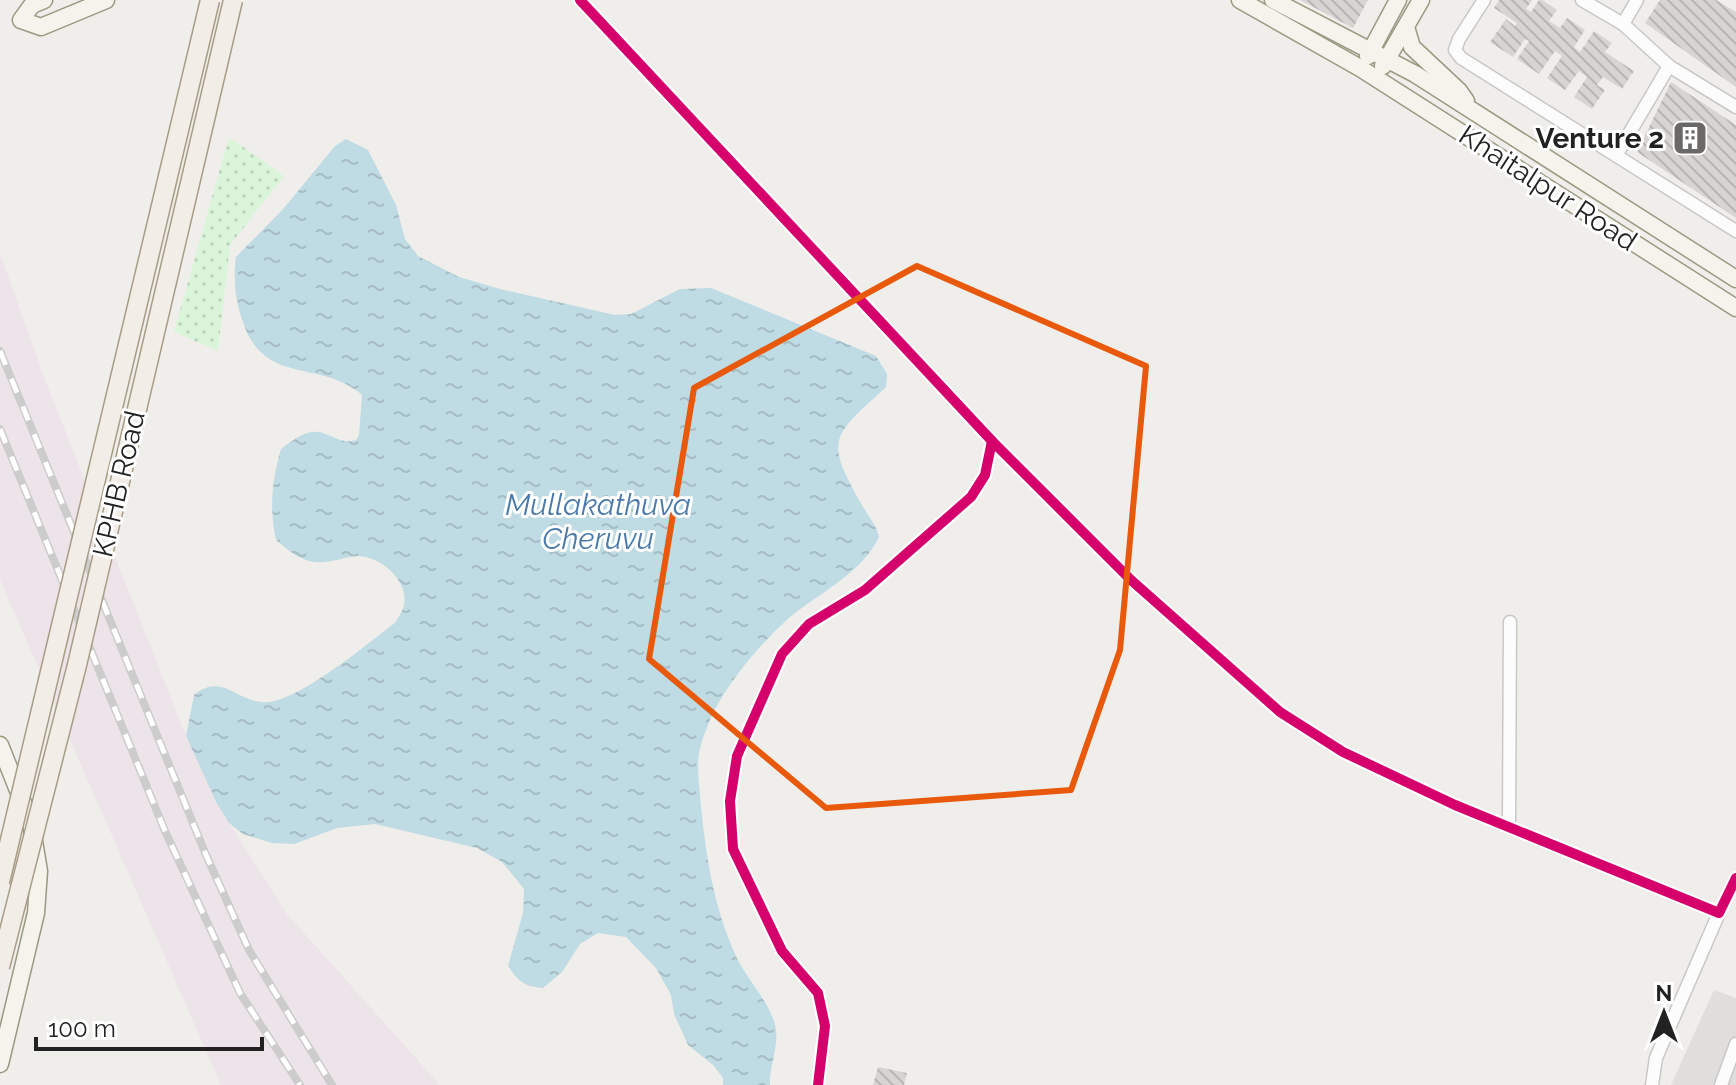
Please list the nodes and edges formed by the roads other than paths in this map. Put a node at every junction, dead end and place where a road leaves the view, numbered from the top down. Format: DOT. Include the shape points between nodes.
graph roads {
  1 [pos="44,0"];
  2 [pos="106,0"];
  3 [pos="210,0"];
  4 [pos="233,0"];
  5 [pos="580,0"];
  6 [pos="1240,0"];
  7 [pos="1273,0"];
  8 [pos="1398,0"];
  9 [pos="1421,0"];
  10 [pos="1484,0"];
  11 [pos="1582,0"];
  12 [pos="1637,0"];
  13 [pos="1623,24"];
  14 [pos="1406,27"];
  15 [pos="1372,50"];
  16 [pos="1387,59"];
  17 [pos="1669,66"];
  18 [pos="1360,68"];
  19 [pos="1376,78"];
  20 [pos="1736,107"];
  21 [pos="1473,112"];
  22 [pos="1617,154"];
  23 [pos="1736,231"];
  24 [pos="1736,279"];
  25 [pos="1736,308"];
  26 [pos="992,441"];
  27 [pos="1510,622"];
  28 [pos="0,745"];
  29 [pos="1509,827"];
  30 [pos="0,864"];
  31 [pos="1736,878"];
  32 [pos="0,882"];
  33 [pos="36,913"];
  34 [pos="1719,913"];
  35 [pos="0,934"];
  36 [pos="23,966"];
  37 [pos="0,967"];
  38 [pos="1736,1044"];
  39 [pos="0,1064"];
  40 [pos="818,1085"];
  41 [pos="1652,1085"];
  42 [pos="1721,1085"];
  1 -- 2 [label="street" via="32,5 21,20 41,27"];
  3 -- 32 [label="main road, KPHB Road, bridge"];
  4 -- 37 [label="main road, KPHB Road, bridge" via="77,665"];
  5 -- 26 [label="street"];
  6 -- 18 [label="street, Khaitalpur Road"];
  7 -- 15 [label="street, Khaitalpur Road"];
  8 -- 15 [label="street"];
  9 -- 14 [label="street"];
  10 -- 22 [label="street" via="1459,39 1455,50 1461,58"];
  11 -- 13 [label="street"];
  12 -- 13 [label="street"];
  13 -- 17 [label="street"];
  14 -- 16 [label="street"];
  14 -- 21 [label="street" via="1412,47 1459,91"];
  15 -- 16 [label="street, Khaitalpur Road"];
  15 -- 18 [label="street"];
  16 -- 19 [label="street"];
  16 -- 21 [label="street, Khaitalpur Road"];
  17 -- 20 [label="street"];
  17 -- 22 [label="street"];
  18 -- 19 [label="street, Khaitalpur Road"];
  19 -- 25 [label="street, Khaitalpur Road"];
  21 -- 24 [label="street, Khaitalpur Road"];
  22 -- 23 [label="street"];
  26 -- 29 [label="street" via="1131,580 1280,712 1343,752"];
  26 -- 40 [label="street" via="985,475 971,497 865,590 809,624 782,654 737,756 730,801 733,849 782,951 818,993 825,1026"];
  27 -- 29 [label="street"];
  28 -- 33 [label="street" via="31,823 39,871"];
  29 -- 34 [label="street"];
  30 -- 33 [label="street"];
  31 -- 34 [label="street"];
  33 -- 36 [label="street"];
  34 -- 41 [label="street" via="1656,1058"];
  35 -- 36 [label="street"];
  36 -- 39 [label="street"];
  38 -- 42 [label="street"];
}
